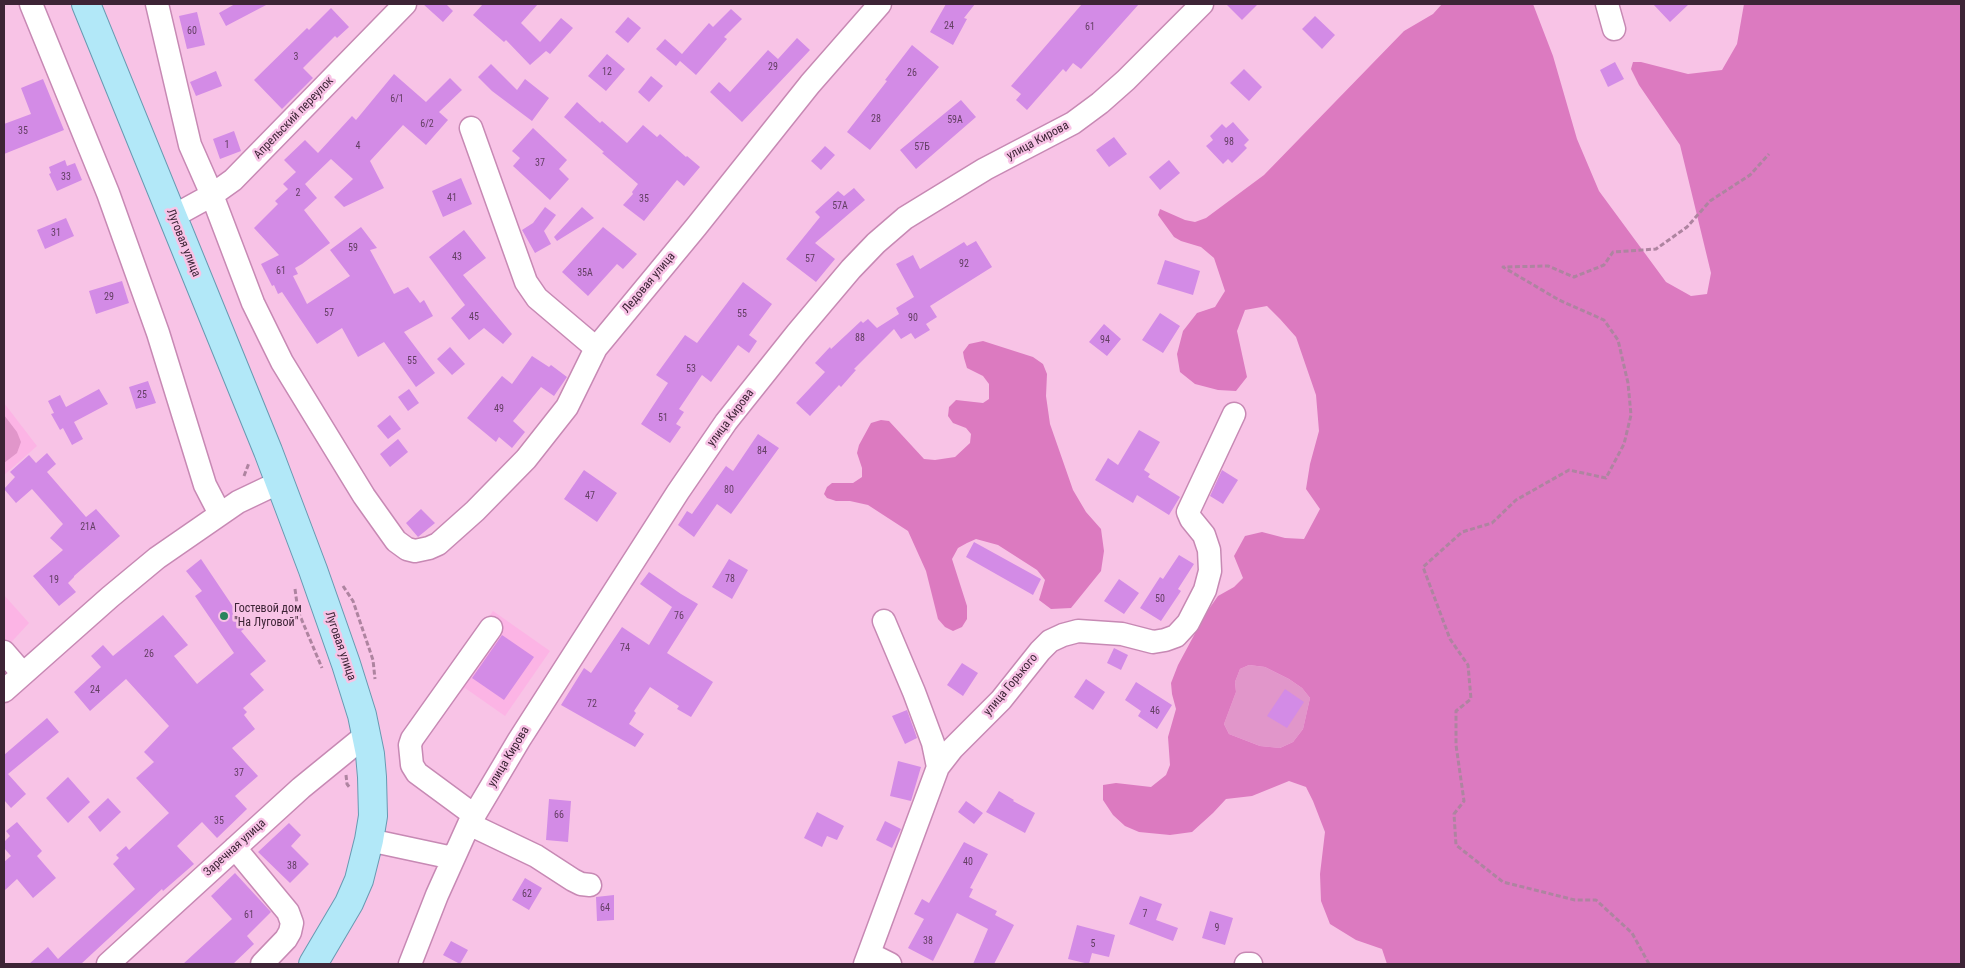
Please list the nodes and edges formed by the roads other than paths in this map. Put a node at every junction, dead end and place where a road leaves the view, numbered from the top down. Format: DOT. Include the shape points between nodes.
graph roads {
  1 [pos="31,4"];
  2 [pos="86,4"];
  3 [pos="156,4"];
  4 [pos="405,4"];
  5 [pos="880,4"];
  6 [pos="1202,4"];
  7 [pos="1607,4"];
  8 [pos="1614,29"];
  9 [pos="471,128"];
  10 [pos="212,195"];
  11 [pos="172,218"];
  12 [pos="596,348"];
  13 [pos="1234,414"];
  14 [pos="280,482"];
  15 [pos="220,514"];
  16 [pos="884,621"];
  17 [pos="491,628"];
  18 [pos="4,652"];
  19 [pos="23,674"];
  20 [pos="4,691"];
  21 [pos="366,734"];
  22 [pos="938,767"];
  23 [pos="472,819"];
  24 [pos="371,828"];
  25 [pos="235,848"];
  26 [pos="453,858"];
  27 [pos="590,885"];
  28 [pos="867,959"];
  29 [pos="108,964"];
  30 [pos="262,964"];
  31 [pos="314,964"];
  32 [pos="410,964"];
  33 [pos="890,964"];
  34 [pos="1246,964"];
  35 [pos="1252,964"];
  1 -- 15 [label="street" via="108,193 158,334 205,485"];
  2 -- 11 [label="main road, Луговая улица"];
  3 -- 10 [label="street" via="190,144"];
  4 -- 10 [label="street, Апрельский переулок" via="233,180"];
  5 -- 12 [label="street, Ледовая улица" via="810,84"];
  6 -- 23 [label="street, улица Кирова" via="1100,103 1073,123 985,169 905,218 851,269 726,422 688,476 574,652"];
  7 -- 8 [label="street"];
  9 -- 12 [label="street" via="526,282 537,298"];
  10 -- 11 [label="street, Апрельский переулок"];
  10 -- 12 [label="street, Ледовая улица" via="252,303 282,362 354,480 396,541 407,549 415,551 438,544 526,459 567,407"];
  11 -- 14 [label="main road, Луговая улица"];
  13 -- 22 [label="street, улица Горького" via="1188,512 1204,535 1210,570 1205,590 1188,623 1176,636 1153,642 1122,634 1078,631 1050,641 1001,700"];
  14 -- 15 [label="street"];
  14 -- 21 [label="main road, Луговая улица" via="346,664"];
  15 -- 19 [label="street" via="131,578"];
  16 -- 22 [label="street" via="933,743"];
  17 -- 23 [label="street" via="410,745 412,765 417,773"];
  18 -- 19 [label="street"];
  19 -- 20 [label="street"];
  21 -- 24 [label="main road, Луговая улица" via="372,778"];
  21 -- 25 [label="street, Заречная улица"];
  22 -- 28 [label="street, улица Горького"];
  23 -- 26 [label="street, улица Кирова"];
  23 -- 27 [label="street" via="573,880"];
  24 -- 26 [label="street"];
  24 -- 31 [label="main road, Луговая улица" via="361,874 349,903"];
  25 -- 29 [label="street, Заречная улица"];
  25 -- 30 [label="street" via="288,912 292,922 286,940"];
  26 -- 32 [label="street, улица Кирова"];
  28 -- 33 [label="street"];
  34 -- 35 [label="street"];
}
